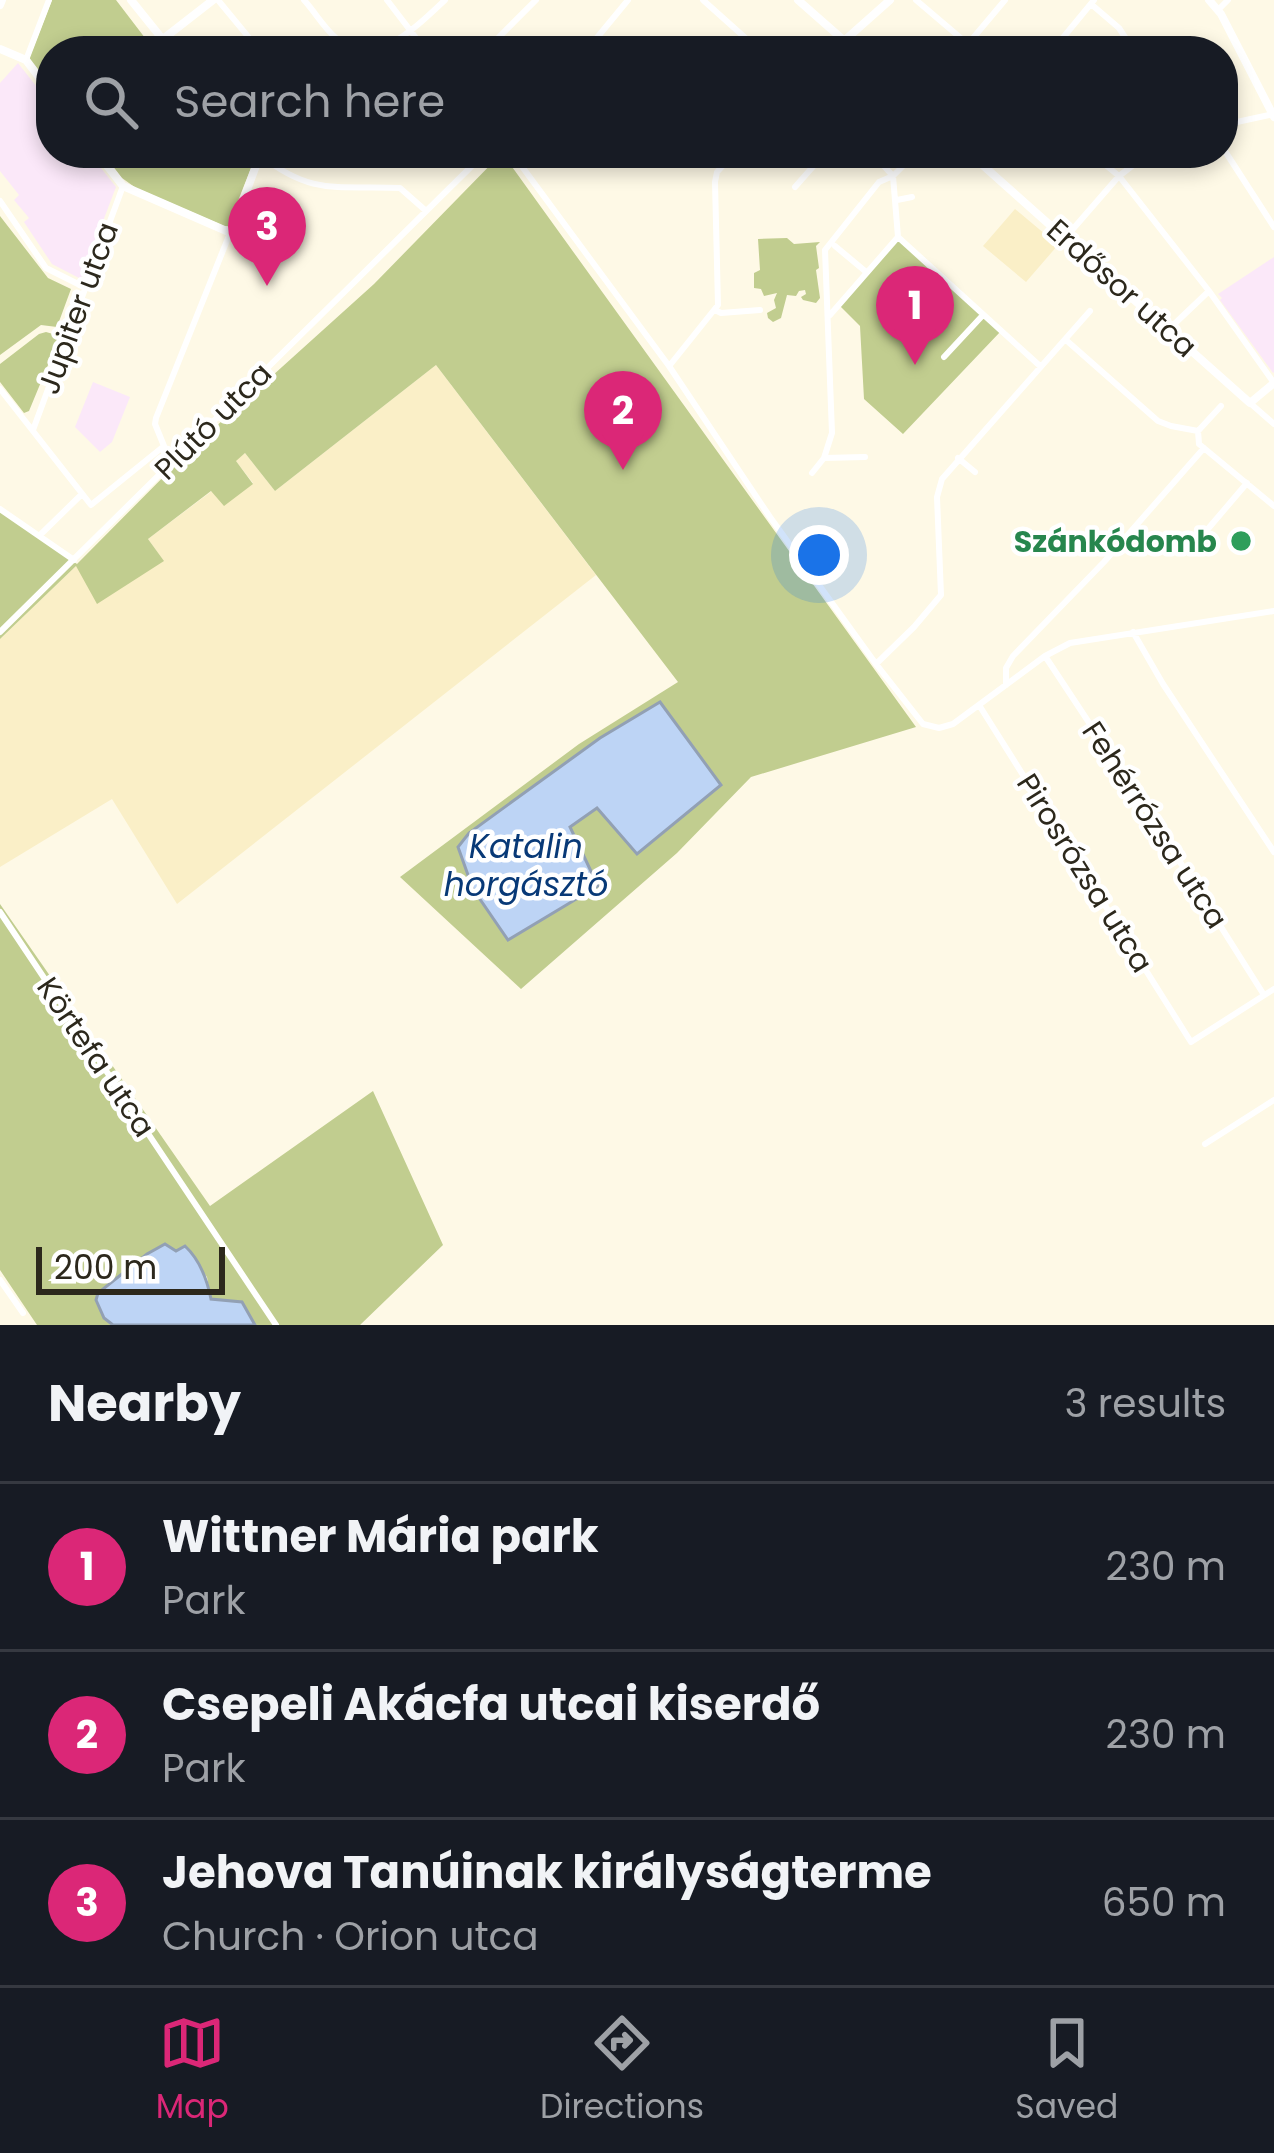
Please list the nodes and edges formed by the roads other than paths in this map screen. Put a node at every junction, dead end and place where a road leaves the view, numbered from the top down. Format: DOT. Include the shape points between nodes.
graph roads {
  1 [pos="49,0"];
  2 [pos="130,0"];
  3 [pos="216,0"];
  4 [pos="304,0"];
  5 [pos="387,0"];
  6 [pos="445,0"];
  7 [pos="536,0"];
  8 [pos="628,0"];
  9 [pos="704,0"];
  10 [pos="798,0"];
  11 [pos="890,0"];
  12 [pos="916,0"];
  13 [pos="1005,0"];
  14 [pos="1209,0"];
  15 [pos="1228,0"];
  16 [pos="1093,2"];
  17 [pos="1218,10"];
  18 [pos="410,31"];
  19 [pos="160,36"];
  20 [pos="168,36"];
  21 [pos="247,36"];
  22 [pos="334,36"];
  23 [pos="402,36"];
  24 [pos="414,36"];
  25 [pos="500,36"];
  26 [pos="598,36"];
  27 [pos="744,36"];
  28 [pos="840,36"];
  29 [pos="850,36"];
  30 [pos="959,36"];
  31 [pos="975,36"];
  32 [pos="1065,36"];
  33 [pos="1124,36"];
  34 [pos="1232,36"];
  35 [pos="1238,48"];
  36 [pos="0,49"];
  37 [pos="26,61"];
  38 [pos="36,74"];
  39 [pos="1274,115"];
  40 [pos="1238,122"];
  41 [pos="109,168"];
  42 [pos="254,168"];
  43 [pos="279,168"];
  44 [pos="469,168"];
  45 [pos="524,168"];
  46 [pos="720,168"];
  47 [pos="811,168"];
  48 [pos="886,168"];
  49 [pos="901,168"];
  50 [pos="986,168"];
  51 [pos="1110,168"];
  52 [pos="1129,168"];
  53 [pos="1236,168"];
  54 [pos="893,176"];
  55 [pos="1119,176"];
  56 [pos="123,186"];
  57 [pos="795,187"];
  58 [pos="911,197"];
  59 [pos="897,200"];
  60 [pos="0,201"];
  61 [pos="425,210"];
  62 [pos="1274,227"];
  63 [pos="231,232"];
  64 [pos="898,237"];
  65 [pos="1066,237"];
  66 [pos="835,247"];
  67 [pos="866,272"];
  68 [pos="86,288"];
  69 [pos="1209,291"];
  70 [pos="715,310"];
  71 [pos="760,310"];
  72 [pos="1090,311"];
  73 [pos="983,315"];
  74 [pos="827,318"];
  75 [pos="1168,330"];
  76 [pos="1065,339"];
  77 [pos="944,357"];
  78 [pos="669,366"];
  79 [pos="1040,367"];
  80 [pos="1274,383"];
  81 [pos="0,389"];
  82 [pos="1250,403"];
  83 [pos="1221,406"];
  84 [pos="1274,424"];
  85 [pos="1198,430"];
  86 [pos="33,431"];
  87 [pos="1204,448"];
  88 [pos="865,457"];
  89 [pos="824,458"];
  90 [pos="958,458"];
  91 [pos="975,472"];
  92 [pos="812,473"];
  93 [pos="1247,482"];
  94 [pos="82,494"];
  95 [pos="1274,506"];
  96 [pos="0,509"];
  97 [pos="1207,530"];
  98 [pos="39,536"];
  99 [pos="74,560"];
  100 [pos="1274,610"];
  101 [pos="0,632"];
  102 [pos="1132,632"];
  103 [pos="1045,656"];
  104 [pos="876,664"];
  105 [pos="1006,685"];
  106 [pos="979,705"];
  107 [pos="1274,852"];
  108 [pos="0,912"];
  109 [pos="1274,989"];
  110 [pos="1264,995"];
  111 [pos="1274,1100"];
  112 [pos="1205,1144"];
  113 [pos="0,1280"];
  114 [pos="23,1313"];
  115 [pos="276,1325"];
  1 -- 37 [label="street"];
  2 -- 19 [label="street"];
  3 -- 20 [label="street"];
  3 -- 21 [label="street"];
  4 -- 22 [label="street"];
  5 -- 18 [label="street"];
  6 -- 18 [label="street"];
  7 -- 25 [label="street"];
  8 -- 26 [label="street"];
  9 -- 27 [label="street"];
  10 -- 28 [label="street"];
  11 -- 29 [label="street"];
  12 -- 30 [label="street"];
  13 -- 31 [label="street"];
  14 -- 17 [label="street"];
  15 -- 17 [label="street"];
  16 -- 32 [label="street"];
  16 -- 33 [label="street"];
  17 -- 34 [label="street"];
  18 -- 23 [label="street"];
  18 -- 24 [label="street"];
  35 -- 39 [label="street"];
  36 -- 37 [label="street"];
  37 -- 38 [label="street"];
  39 -- 40 [label="street"];
  41 -- 56 [label="street"];
  42 -- 63 [label="street"];
  43 -- 61 [label="street" via="317,186 400,188"];
  44 -- 61 [label="street, Plútó utca"];
  45 -- 78 [label="street"];
  46 -- 70 [label="street"];
  47 -- 57 [label="street"];
  48 -- 54 [label="street"];
  49 -- 54 [label="street"];
  50 -- 65 [label="street, Erdősor utca"];
  51 -- 55 [label="street"];
  52 -- 55 [label="street"];
  53 -- 62 [label="street"];
  54 -- 59 [label="street"];
  54 -- 74 [label="street" via="827,245"];
  55 -- 65 [label="street"];
  55 -- 69 [label="street"];
  56 -- 63 [label="street"];
  56 -- 68 [label="street, Jupiter utca"];
  58 -- 59 [label="street"];
  59 -- 64 [label="street"];
  60 -- 68 [label="street" via="46,268"];
  61 -- 99 [label="street, Plútó utca"];
  63 -- 94 [label="street" via="156,418 164,446 92,505"];
  64 -- 67 [label="street"];
  64 -- 73 [label="street"];
  65 -- 75 [label="street, Erdősor utca"];
  66 -- 67 [label="street"];
  67 -- 74 [label="street"];
  68 -- 86 [label="street, Jupiter utca"];
  69 -- 75 [label="street"];
  69 -- 80 [label="street"];
  70 -- 71 [label="street"];
  70 -- 78 [label="street"];
  72 -- 76 [label="street"];
  73 -- 77 [label="street"];
  73 -- 79 [label="street"];
  74 -- 89 [label="street" via="832,434"];
  75 -- 82 [label="street, Erdősor utca"];
  76 -- 79 [label="street"];
  76 -- 85 [label="street" via="1158,421"];
  78 -- 104 [label="street"];
  79 -- 90 [label="street"];
  80 -- 82 [label="street"];
  81 -- 86 [label="street"];
  82 -- 84 [label="street, Erdősor utca"];
  83 -- 85 [label="street"];
  85 -- 87 [label="street"];
  86 -- 94 [label="street"];
  87 -- 93 [label="street"];
  87 -- 105 [label="street" via="1013,656"];
  88 -- 89 [label="street"];
  89 -- 92 [label="street"];
  90 -- 91 [label="street"];
  90 -- 104 [label="street" via="937,497 941,595"];
  93 -- 95 [label="street"];
  93 -- 97 [label="street"];
  94 -- 98 [label="street"];
  96 -- 98 [label="street"];
  98 -- 99 [label="street"];
  99 -- 101 [label="street, Plútó utca"];
  100 -- 102 [label="street"];
  102 -- 103 [label="street"];
  102 -- 107 [label="street"];
  103 -- 105 [label="street"];
  103 -- 110 [label="street, Fehérrózsa utca"];
  104 -- 106 [label="street" via="923,724 947,727"];
  105 -- 106 [label="street"];
  106 -- 110 [label="street, Pirosrózsa utca" via="1191,1042"];
  108 -- 115 [label="street, Körtefa utca"];
  109 -- 110 [label="street"];
  111 -- 112 [label="street"];
  113 -- 114 [label="street"];
}
